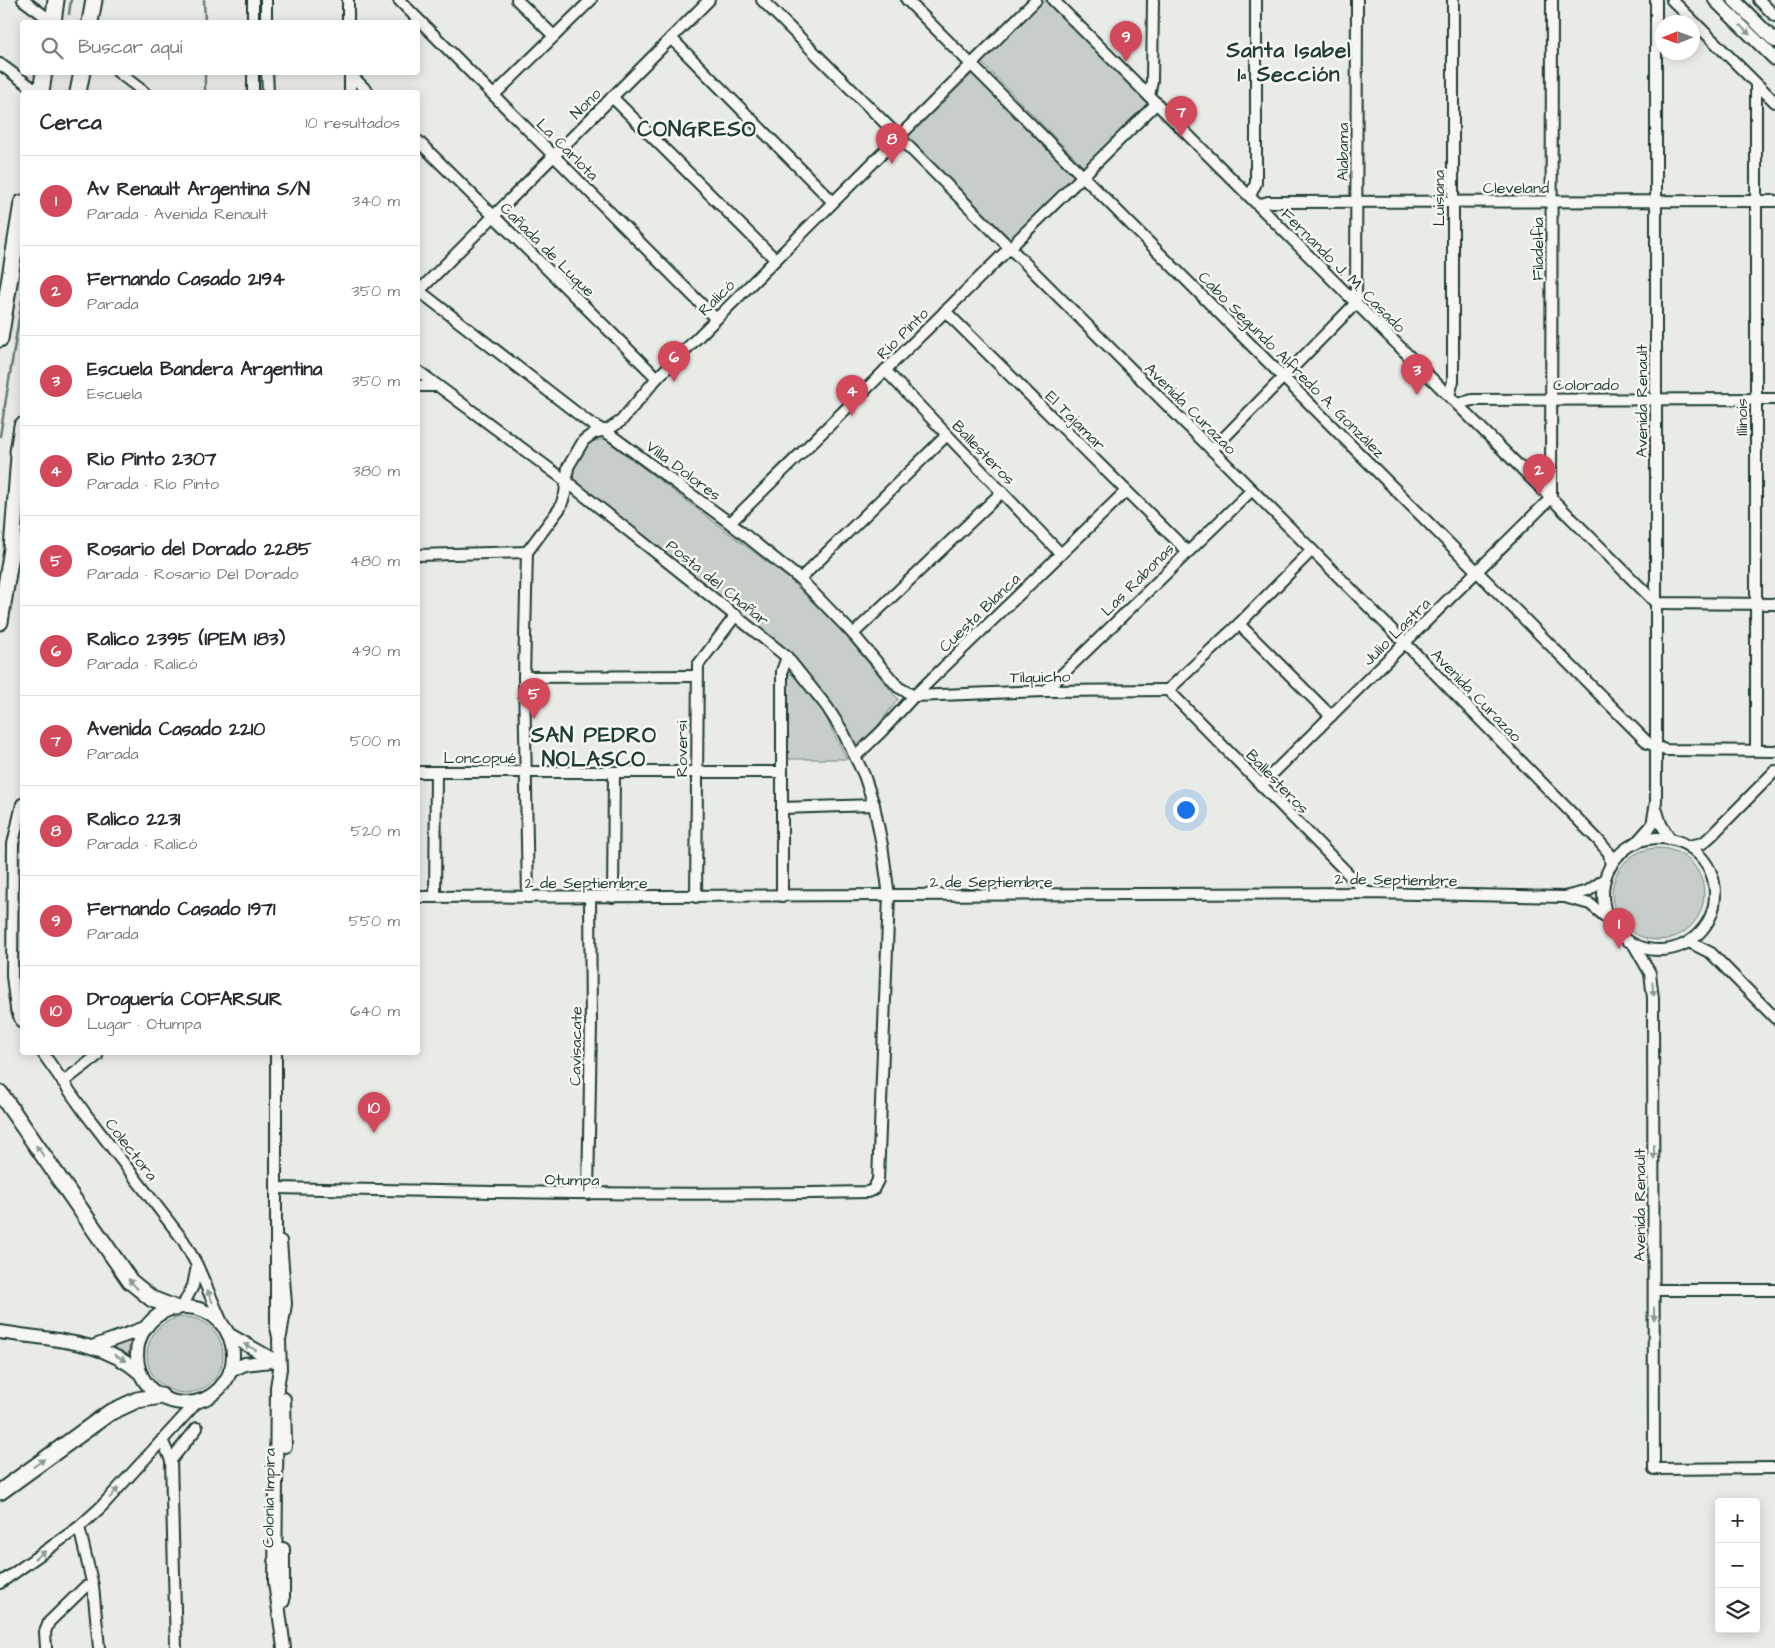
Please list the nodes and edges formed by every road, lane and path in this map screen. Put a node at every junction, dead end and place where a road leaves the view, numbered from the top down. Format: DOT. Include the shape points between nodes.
graph roads {
  1 [pos="23,0"];
  2 [pos="56,0"];
  3 [pos="94,0"];
  4 [pos="252,0"];
  5 [pos="266,0"];
  6 [pos="348,0"];
  7 [pos="399,0"];
  8 [pos="517,0"];
  9 [pos="591,0"];
  10 [pos="709,0"];
  11 [pos="762,0"];
  12 [pos="907,0"];
  13 [pos="1036,0"];
  14 [pos="1053,0"];
  15 [pos="1153,0"];
  16 [pos="1256,0"];
  17 [pos="1358,0"];
  18 [pos="1453,0"];
  19 [pos="1552,0"];
  20 [pos="1656,0"];
  21 [pos="1672,0"];
  22 [pos="1715,0"];
  23 [pos="1734,0"];
  24 [pos="1759,0"];
  25 [pos="1775,16"];
  26 [pos="50,20"];
  27 [pos="53,20"];
  28 [pos="90,20"];
  29 [pos="253,20"];
  30 [pos="266,20"];
  31 [pos="348,20"];
  32 [pos="419,20"];
  33 [pos="420,21"];
  34 [pos="554,36"];
  35 [pos="671,38"];
  36 [pos="1775,41"];
  37 [pos="1775,59"];
  38 [pos="0,64"];
  39 [pos="972,65"];
  40 [pos="43,75"];
  41 [pos="81,75"];
  42 [pos="122,75"];
  43 [pos="253,75"];
  44 [pos="268,75"];
  45 [pos="350,75"];
  46 [pos="351,75"];
  47 [pos="1756,84"];
  48 [pos="37,90"];
  49 [pos="40,90"];
  50 [pos="78,90"];
  51 [pos="141,90"];
  52 [pos="253,90"];
  53 [pos="268,90"];
  54 [pos="350,90"];
  55 [pos="366,90"];
  56 [pos="494,95"];
  57 [pos="612,97"];
  58 [pos="1153,99"];
  59 [pos="1775,102"];
  60 [pos="898,136"];
  61 [pos="420,143"];
  62 [pos="554,155"];
  63 [pos="1082,176"];
  64 [pos="1250,196"];
  65 [pos="833,202"];
  66 [pos="1357,202"];
  67 [pos="1453,202"];
  68 [pos="1552,202"];
  69 [pos="1656,202"];
  70 [pos="1755,202"];
  71 [pos="1775,202"];
  72 [pos="1259,205"];
  73 [pos="20,215"];
  74 [pos="493,216"];
  75 [pos="1009,248"];
  76 [pos="775,260"];
  77 [pos="420,289"];
  78 [pos="420,293"];
  79 [pos="1356,304"];
  80 [pos="945,311"];
  81 [pos="716,318"];
  82 [pos="0,339"];
  83 [pos="885,370"];
  84 [pos="420,373"];
  85 [pos="657,378"];
  86 [pos="1285,378"];
  87 [pos="420,386"];
  88 [pos="435,386"];
  89 [pos="1449,396"];
  90 [pos="1656,399"];
  91 [pos="1756,399"];
  92 [pos="1775,399"];
  93 [pos="1551,400"];
  94 [pos="1457,404"];
  95 [pos="603,431"];
  96 [pos="947,435"];
  97 [pos="20,443"];
  98 [pos="1212,450"];
  99 [pos="566,481"];
  100 [pos="1252,490"];
  101 [pos="1126,491"];
  102 [pos="1002,492"];
  103 [pos="1551,498"];
  104 [pos="730,523"];
  105 [pos="1312,550"];
  106 [pos="1187,551"];
  107 [pos="527,552"];
  108 [pos="1061,554"];
  109 [pos="420,555"];
  110 [pos="0,561"];
  111 [pos="1478,572"];
  112 [pos="800,579"];
  113 [pos="1656,603"];
  114 [pos="1756,604"];
  115 [pos="1775,604"];
  116 [pos="736,615"];
  117 [pos="0,622"];
  118 [pos="1239,624"];
  119 [pos="853,634"];
  120 [pos="1405,643"];
  121 [pos="787,657"];
  122 [pos="696,676"];
  123 [pos="524,677"];
  124 [pos="1168,690"];
  125 [pos="1045,691"];
  126 [pos="914,696"];
  127 [pos="1331,716"];
  128 [pos="1656,748"];
  129 [pos="1756,750"];
  130 [pos="1775,751"];
  131 [pos="856,756"];
  132 [pos="420,772"];
  133 [pos="436,772"];
  134 [pos="526,772"];
  135 [pos="614,772"];
  136 [pos="696,772"];
  137 [pos="782,772"];
  138 [pos="1775,772"];
  139 [pos="1261,785"];
  140 [pos="1656,802"];
  141 [pos="874,805"];
  142 [pos="782,808"];
  143 [pos="20,814"];
  144 [pos="1711,836"];
  145 [pos="1670,839"];
  146 [pos="1598,840"];
  147 [pos="1636,844"];
  148 [pos="1689,846"];
  149 [pos="1624,850"];
  150 [pos="1704,860"];
  151 [pos="1610,866"];
  152 [pos="1605,879"];
  153 [pos="1367,893"];
  154 [pos="782,896"];
  155 [pos="889,896"];
  156 [pos="420,897"];
  157 [pos="528,897"];
  158 [pos="590,897"];
  159 [pos="614,897"];
  160 [pos="696,897"];
  161 [pos="1564,897"];
  162 [pos="435,898"];
  163 [pos="1612,923"];
  164 [pos="1702,929"];
  165 [pos="1689,942"];
  166 [pos="1634,945"];
  167 [pos="1711,953"];
  168 [pos="20,1018"];
  169 [pos="1775,1018"];
  170 [pos="44,1055"];
  171 [pos="276,1055"];
  172 [pos="97,1056"];
  173 [pos="63,1082"];
  174 [pos="0,1093"];
  175 [pos="276,1188"];
  176 [pos="867,1192"];
  177 [pos="588,1194"];
  178 [pos="197,1265"];
  179 [pos="1654,1290"];
  180 [pos="1775,1290"];
  181 [pos="178,1307"];
  182 [pos="145,1328"];
  183 [pos="226,1330"];
  184 [pos="0,1332"];
  185 [pos="279,1341"];
  186 [pos="95,1346"];
  187 [pos="277,1363"];
  188 [pos="230,1371"];
  189 [pos="141,1374"];
  190 [pos="161,1396"];
  191 [pos="198,1401"];
  192 [pos="197,1428"];
  193 [pos="162,1440"];
  194 [pos="171,1460"];
  195 [pos="1775,1468"];
  196 [pos="0,1492"];
  197 [pos="79,1527"];
  198 [pos="0,1583"];
  199 [pos="93,1586"];
  200 [pos="46,1648"];
  201 [pos="99,1648"];
  202 [pos="176,1648"];
  203 [pos="284,1648"];
  1 -- 26 [label="street"];
  2 -- 27 [label="highway"];
  3 -- 28 [label="highway"];
  4 -- 29 [label="street"];
  5 -- 30 [label="street"];
  6 -- 31 [label="street"];
  7 -- 32 [label="street, La Carlota"];
  8 -- 34 [label="street"];
  9 -- 34 [label="street"];
  10 -- 35 [label="street, Nono"];
  11 -- 60 [label="street, Avenida Curazao"];
  12 -- 39 [label="street, Cabo Segundo Alfredo A. González"];
  13 -- 39 [label="street, Ralicó"];
  14 -- 58 [label="street, Fernando J. M. Casado"];
  15 -- 58 [label="street"];
  16 -- 64 [label="street" via="1256,183"];
  17 -- 66 [label="street, Alabama"];
  18 -- 67 [label="street, Luisiana"];
  19 -- 68 [label="street, Filadelfia"];
  20 -- 69 [label="street, Avenida Renault"];
  21 -- 47 [label="street"];
  22 -- 37 [label="main road, one-way"];
  23 -- 36 [label="main road"];
  24 -- 25 [label="street"];
  33 -- 56 [label="street, La Carlota"];
  34 -- 56 [label="street"];
  35 -- 57 [label="street, Nono"];
  35 -- 65 [label="street"];
  38 -- 48 [label="street"];
  39 -- 60 [label="street, Ralicó"];
  39 -- 63 [label="street, Cabo Segundo Alfredo A. González"];
  40 -- 49 [label="highway"];
  41 -- 50 [label="highway"];
  42 -- 51 [label="street"];
  43 -- 52 [label="street"];
  44 -- 53 [label="street"];
  45 -- 54 [label="street"];
  46 -- 55 [label="street"];
  47 -- 59 [label="street"];
  47 -- 70 [label="street, Illinois"];
  56 -- 62 [label="street, La Carlota"];
  57 -- 62 [label="street, Nono"];
  57 -- 76 [label="street"];
  58 -- 63 [label="street, Río Pinto"];
  58 -- 64 [label="street, Fernando J. M. Casado"];
  60 -- 65 [label="street, Ralicó"];
  60 -- 75 [label="street, Avenida Curazao"];
  61 -- 74 [label="street, Cañada de Luque"];
  62 -- 74 [label="street, Nono"];
  62 -- 81 [label="street, La Carlota"];
  63 -- 75 [label="street, Río Pinto"];
  63 -- 86 [label="street, Cabo Segundo Alfredo A. González"];
  64 -- 72 [label="street, Fernando J. M. Casado"];
  65 -- 76 [label="street, Ralicó"];
  66 -- 67 [label="street, Cleveland"];
  66 -- 72 [label="street, Cleveland" via="1268,202"];
  66 -- 79 [label="street, Alabama"];
  67 -- 68 [label="street, Cleveland"];
  67 -- 89 [label="street, Luisiana" via="1453,380"];
  68 -- 69 [label="street, Cleveland"];
  68 -- 93 [label="street, Filadelfia"];
  69 -- 70 [label="street, Cleveland"];
  69 -- 90 [label="street, Avenida Renault"];
  70 -- 71 [label="street, Cleveland"];
  70 -- 91 [label="street, Illinois"];
  72 -- 79 [label="street, Fernando J. M. Casado"];
  73 -- 82 [label="highway"];
  74 -- 77 [label="street, Nono"];
  74 -- 85 [label="street, Cañada de Luque"];
  75 -- 80 [label="street, Río Pinto"];
  75 -- 98 [label="street, Avenida Curazao"];
  76 -- 81 [label="street, Ralicó"];
  78 -- 95 [label="street, Villa Dolores"];
  79 -- 86 [label="street"];
  79 -- 89 [label="street, Fernando J. M. Casado"];
  80 -- 83 [label="street, Río Pinto"];
  80 -- 101 [label="street, El Tajamar"];
  81 -- 85 [label="street, Ralicó"];
  83 -- 96 [label="street, Ballesteros"];
  83 -- 104 [label="street, Río Pinto"];
  84 -- 88 [label="street, Posta del Chañar"];
  85 -- 95 [label="street, Ralicó" via="621,421"];
  86 -- 98 [label="street"];
  86 -- 111 [label="street, Cabo Segundo Alfredo A. González"];
  87 -- 88 [label="street"];
  88 -- 99 [label="street, Posta del Chañar"];
  89 -- 94 [label="street, Fernando J. M. Casado"];
  90 -- 91 [label="street, Colorado"];
  90 -- 93 [label="street, Colorado"];
  90 -- 113 [label="street, Avenida Renault"];
  91 -- 92 [label="street, Colorado"];
  91 -- 114 [label="street, Illinois"];
  93 -- 94 [label="street, Colorado" via="1472,400"];
  93 -- 103 [label="street, Filadelfia"];
  94 -- 103 [label="street, Fernando J. M. Casado"];
  95 -- 99 [label="street, Ralicó" via="584,440 568,467"];
  95 -- 104 [label="street, Villa Dolores"];
  96 -- 102 [label="street, Ballesteros"];
  96 -- 112 [label="street"];
  97 -- 110 [label="highway"];
  97 -- 117 [label="highway" via="12,548"];
  98 -- 100 [label="street, Avenida Curazao"];
  99 -- 107 [label="street, Ralicó" via="560,508"];
  99 -- 116 [label="street, Posta del Chañar"];
  100 -- 105 [label="street, Avenida Curazao"];
  100 -- 106 [label="street, Las Rabonas"];
  101 -- 106 [label="street, El Tajamar"];
  101 -- 108 [label="street, Cuesta Blanca"];
  102 -- 108 [label="street, Ballesteros"];
  102 -- 119 [label="street"];
  103 -- 111 [label="street, Julio Lastra"];
  103 -- 113 [label="street, Fernando J. M. Casado"];
  104 -- 112 [label="street, Villa Dolores"];
  105 -- 118 [label="street"];
  105 -- 120 [label="street, Avenida Curazao"];
  106 -- 125 [label="street, Las Rabonas"];
  107 -- 109 [label="street"];
  107 -- 123 [label="street"];
  108 -- 126 [label="street, Cuesta Blanca"];
  111 -- 120 [label="street, Julio Lastra"];
  111 -- 128 [label="street, Cabo Segundo Alfredo A. González"];
  112 -- 119 [label="street, Villa Dolores"];
  113 -- 114 [label="street"];
  113 -- 128 [label="street, Avenida Renault"];
  114 -- 115 [label="street"];
  114 -- 129 [label="street, Illinois"];
  116 -- 121 [label="street, Posta del Chañar"];
  116 -- 122 [label="street, Roversi" via="698,666"];
  118 -- 124 [label="street"];
  118 -- 127 [label="street"];
  119 -- 126 [label="street, Villa Dolores" via="898,687"];
  120 -- 127 [label="street, Julio Lastra"];
  120 -- 146 [label="street, Avenida Curazao"];
  121 -- 131 [label="street, Posta del Chañar" via="827,707"];
  121 -- 137 [label="street" via="782,671"];
  122 -- 123 [label="street"];
  122 -- 136 [label="street, Roversi"];
  123 -- 134 [label="street"];
  124 -- 125 [label="street, Tilquicho"];
  124 -- 139 [label="street, Ballesteros"];
  125 -- 126 [label="street, Tilquicho"];
  126 -- 131 [label="street, Cuesta Blanca"];
  127 -- 139 [label="street, Julio Lastra"];
  128 -- 129 [label="street"];
  128 -- 140 [label="street, Avenida Renault"];
  129 -- 130 [label="street"];
  131 -- 141 [label="street, Posta del Chañar"];
  132 -- 133 [label="street, Loncopué"];
  133 -- 134 [label="street, Loncopué"];
  133 -- 162 [label="street"];
  134 -- 135 [label="street, Loncopué"];
  134 -- 157 [label="street"];
  135 -- 136 [label="street, Loncopué"];
  135 -- 159 [label="street"];
  136 -- 137 [label="street, Loncopué"];
  136 -- 160 [label="street, Roversi"];
  137 -- 142 [label="street"];
  138 -- 144 [label="street"];
  139 -- 153 [label="street, Ballesteros"];
  140 -- 145 [label="street, Avenida Renault" via="1661,824"];
  140 -- 147 [label="street, Avenida Renault" via="1652,825"];
  141 -- 142 [label="street"];
  141 -- 155 [label="street, Posta del Chañar"];
  142 -- 154 [label="street"];
  143 -- 168 [label="street" via="14,844 12,976"];
  144 -- 148 [label="street" via="1704,843"];
  144 -- 150 [label="street" via="1704,849"];
  145 -- 147 [label="street" via="1656,838"];
  145 -- 148 [label="street"];
  146 -- 149 [label="street, Avenida Curazao"];
  146 -- 151 [label="street, Avenida Curazao" via="1609,853"];
  147 -- 149 [label="street"];
  148 -- 150 [label="street"];
  149 -- 151 [label="street"];
  150 -- 164 [label="street" via="1715,892 1714,908"];
  151 -- 152 [label="street"];
  152 -- 161 [label="street, 2 de Septiembre" via="1588,891"];
  152 -- 163 [label="street" via="1606,911"];
  153 -- 155 [label="street, 2 de Septiembre"];
  153 -- 161 [label="street, 2 de Septiembre"];
  154 -- 155 [label="street, 2 de Septiembre"];
  154 -- 160 [label="street, 2 de Septiembre"];
  155 -- 176 [label="street, Posta del Chañar" via="878,1180 873,1190"];
  156 -- 162 [label="street, 2 de Septiembre"];
  157 -- 158 [label="street, 2 de Septiembre"];
  157 -- 162 [label="street, 2 de Septiembre"];
  158 -- 159 [label="street, 2 de Septiembre"];
  158 -- 177 [label="street, Cavisacate"];
  159 -- 160 [label="street, 2 de Septiembre"];
  161 -- 163 [label="street, 2 de Septiembre" via="1590,904"];
  163 -- 166 [label="street"];
  164 -- 165 [label="street"];
  164 -- 167 [label="street" via="1704,942"];
  165 -- 166 [label="street" via="1664,950"];
  165 -- 167 [label="street"];
  166 -- 179 [label="street, Avenida Renault, one-way" via="1650,973 1653,990"];
  167 -- 169 [label="street"];
  170 -- 173 [label="street, Colectora"];
  171 -- 175 [label="street, Colonia Impira"];
  172 -- 173 [label="street"];
  173 -- 178 [label="street, Colectora" via="174,1228"];
  181 -- 174 [label="highway, one-way" via="152,1299 130,1281"];
  175 -- 177 [label="street, Otumpa"];
  175 -- 185 [label="street, Colonia Impira" via="276,1328"];
  176 -- 177 [label="street, Otumpa"];
  178 -- 181 [label="street" via="193,1286"];
  183 -- 178 [label="street, Colectora, one-way"];
  179 -- 180 [label="street"];
  179 -- 195 [label="street, Avenida Renault, one-way" via="1654,1469"];
  181 -- 182 [label="main road" via="155,1317"];
  181 -- 183 [label="main road" via="205,1311"];
  182 -- 186 [label="main road"];
  182 -- 189 [label="main road" via="137,1349"];
  187 -- 183 [label="main road, one-way"];
  183 -- 188 [label="main road" via="233,1356"];
  184 -- 186 [label="main road"];
  185 -- 187 [label="main road, Colonia Impira"];
  186 -- 189 [label="main road, one-way" via="121,1358"];
  187 -- 188 [label="main road" via="245,1364"];
  187 -- 203 [label="main road, Colonia Impira" via="284,1388 285,1419 281,1629"];
  188 -- 191 [label="main road" via="218,1389"];
  189 -- 190 [label="main road"];
  190 -- 191 [label="main road" via="181,1403"];
  196 -- 190 [label="highway, one-way" via="109,1413 137,1400"];
  191 -- 193 [label="street"];
  192 -- 194 [label="street"];
  193 -- 194 [label="street"];
  197 -- 193 [label="street, one-way" via="101,1508"];
  194 -- 202 [label="street"];
  198 -- 197 [label="street, one-way"];
  197 -- 199 [label="street"];
  199 -- 200 [label="street" via="85,1587 49,1622 45,1632"];
  199 -- 201 [label="street"];
}
